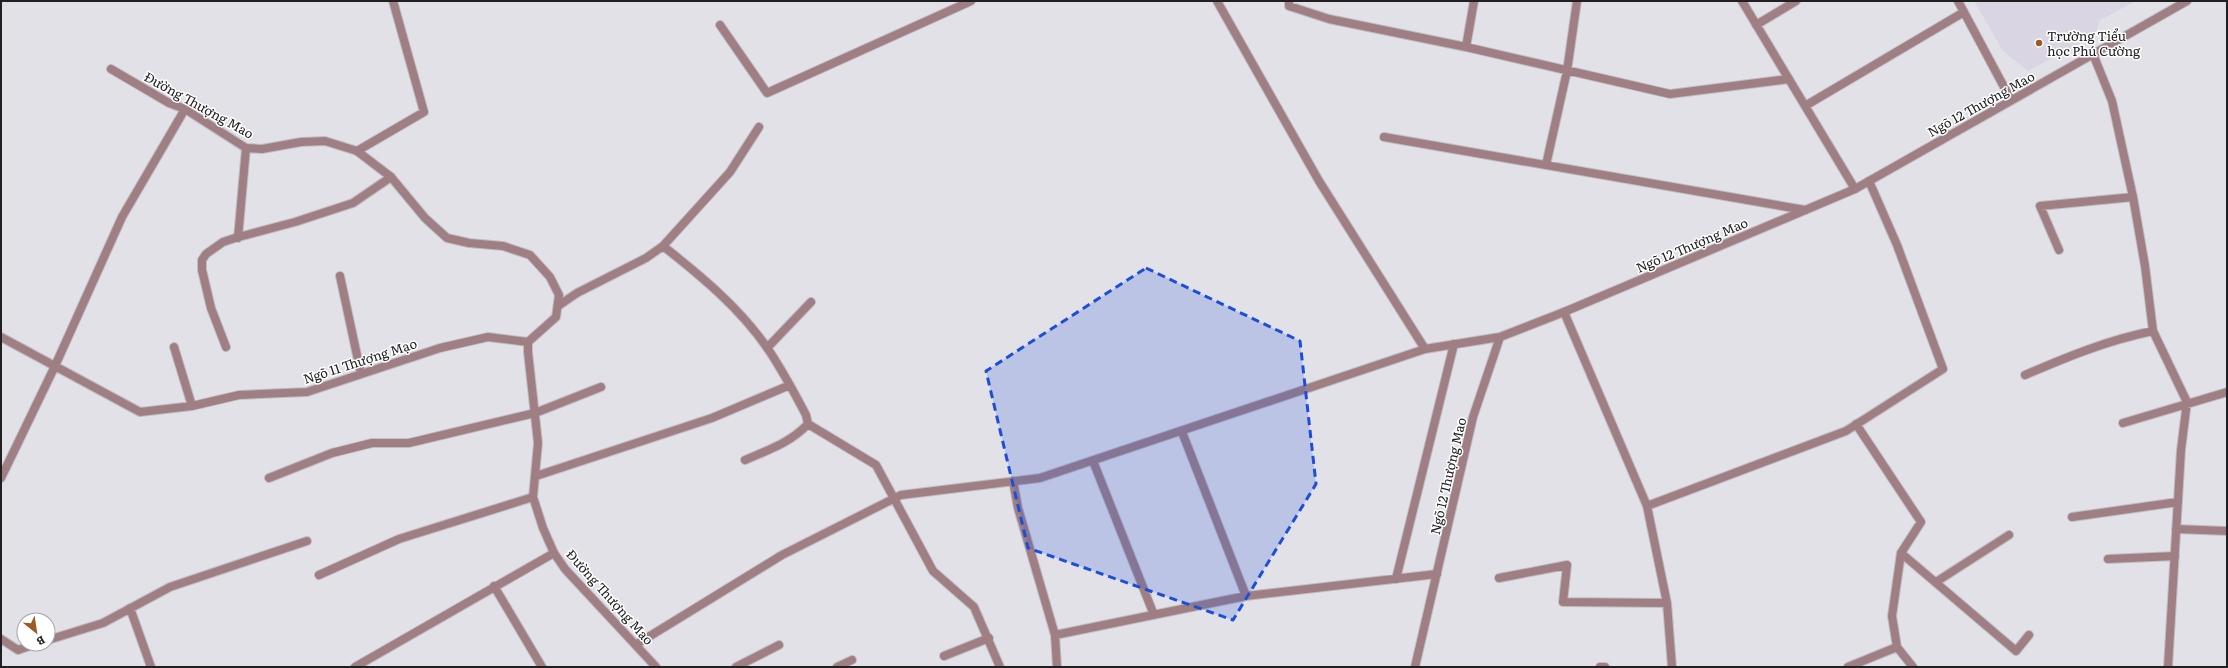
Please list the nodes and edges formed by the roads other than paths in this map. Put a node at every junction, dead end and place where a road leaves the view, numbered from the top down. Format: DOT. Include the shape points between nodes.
graph roads {
  1 [pos="393,1"];
  2 [pos="971,1"];
  3 [pos="1218,1"];
  4 [pos="1289,1"];
  5 [pos="1474,1"];
  6 [pos="1577,1"];
  7 [pos="1742,1"];
  8 [pos="1796,1"];
  9 [pos="1958,1"];
  10 [pos="2187,1"];
  11 [pos="1964,12"];
  12 [pos="720,25"];
  13 [pos="1756,25"];
  14 [pos="1466,47"];
  15 [pos="2093,54"];
  16 [pos="110,69"];
  17 [pos="1567,71"];
  18 [pos="1789,79"];
  19 [pos="2011,100"];
  20 [pos="1805,106"];
  21 [pos="185,109"];
  22 [pos="759,127"];
  23 [pos="1384,137"];
  24 [pos="246,148"];
  25 [pos="357,151"];
  26 [pos="1546,165"];
  27 [pos="391,177"];
  28 [pos="1870,181"];
  29 [pos="1855,189"];
  30 [pos="2133,197"];
  31 [pos="1805,210"];
  32 [pos="238,238"];
  33 [pos="663,246"];
  34 [pos="2059,250"];
  35 [pos="340,276"];
  36 [pos="810,302"];
  37 [pos="558,306"];
  38 [pos="1564,312"];
  39 [pos="2153,331"];
  40 [pos="1,337"];
  41 [pos="1500,337"];
  42 [pos="528,342"];
  43 [pos="1454,344"];
  44 [pos="174,347"];
  45 [pos="226,347"];
  46 [pos="767,348"];
  47 [pos="1425,349"];
  48 [pos="55,366"];
  49 [pos="361,374"];
  50 [pos="2025,375"];
  51 [pos="790,385"];
  52 [pos="601,387"];
  53 [pos="2227,392"];
  54 [pos="2187,402"];
  55 [pos="192,406"];
  56 [pos="535,413"];
  57 [pos="2123,423"];
  58 [pos="808,424"];
  59 [pos="1856,424"];
  60 [pos="1182,432"];
  61 [pos="745,460"];
  62 [pos="1093,461"];
  63 [pos="536,476"];
  64 [pos="1,478"];
  65 [pos="269,478"];
  66 [pos="1013,482"];
  67 [pos="533,497"];
  68 [pos="895,498"];
  69 [pos="2178,502"];
  70 [pos="1647,506"];
  71 [pos="2072,517"];
  72 [pos="2176,529"];
  73 [pos="2227,531"];
  74 [pos="2009,535"];
  75 [pos="306,542"];
  76 [pos="554,553"];
  77 [pos="1901,553"];
  78 [pos="2175,556"];
  79 [pos="2108,559"];
  80 [pos="1437,574"];
  81 [pos="319,575"];
  82 [pos="1499,578"];
  83 [pos="1396,579"];
  84 [pos="1936,582"];
  85 [pos="494,586"];
  86 [pos="1246,596"];
  87 [pos="1667,603"];
  88 [pos="130,608"];
  89 [pos="1154,615"];
  90 [pos="1055,634"];
  91 [pos="2029,635"];
  92 [pos="56,637"];
  93 [pos="989,638"];
  94 [pos="1,639"];
  95 [pos="637,644"];
  96 [pos="779,645"];
  97 [pos="1897,647"];
  98 [pos="16,649"];
  99 [pos="944,656"];
  100 [pos="852,660"];
  101 [pos="750,664"];
  102 [pos="151,667"];
  103 [pos="355,667"];
  104 [pos="542,667"];
  105 [pos="656,667"];
  106 [pos="736,667"];
  107 [pos="837,667"];
  108 [pos="1000,667"];
  109 [pos="1057,667"];
  110 [pos="1415,667"];
  111 [pos="1600,667"];
  112 [pos="1605,667"];
  113 [pos="1672,667"];
  114 [pos="1848,667"];
  115 [pos="1913,667"];
  116 [pos="2168,667"];
  1 -- 25 [label="street" via="424,112"];
  2 -- 12 [label="street" via="767,93"];
  3 -- 47 [label="street" via="1319,181"];
  4 -- 14 [label="street" via="1288,6 1329,19"];
  5 -- 14 [label="street"];
  6 -- 17 [label="street"];
  7 -- 13 [label="street"];
  8 -- 13 [label="street"];
  9 -- 11 [label="street"];
  10 -- 15 [label="street, Ngõ 12 Thượng Mao"];
  11 -- 19 [label="street"];
  11 -- 20 [label="street"];
  13 -- 18 [label="street"];
  14 -- 17 [label="street"];
  15 -- 19 [label="street, Ngõ 12 Thượng Mao"];
  15 -- 30 [label="street" via="2112,101"];
  16 -- 21 [label="street, Đường Thượng Mao"];
  17 -- 18 [label="street" via="1670,94"];
  17 -- 26 [label="street"];
  18 -- 20 [label="street"];
  19 -- 28 [label="street, Ngõ 12 Thượng Mao"];
  20 -- 29 [label="street"];
  21 -- 24 [label="street, Đường Thượng Mao"];
  21 -- 48 [label="street" via="122,217"];
  22 -- 33 [label="street" via="730,172"];
  23 -- 26 [label="street"];
  24 -- 25 [label="street, Đường Thượng Mao" via="262,149 301,142 325,141"];
  24 -- 32 [label="street"];
  25 -- 27 [label="street, Đường Thượng Mao"];
  26 -- 31 [label="street"];
  27 -- 32 [label="street" via="352,203"];
  27 -- 37 [label="street, Đường Thượng Mao" via="425,218 447,238 503,246 530,255 550,277 559,295"];
  28 -- 29 [label="street, Ngõ 12 Thượng Mao"];
  28 -- 59 [label="street" via="1944,369"];
  29 -- 31 [label="street, Ngõ 12 Thượng Mao"];
  30 -- 34 [label="street" via="2040,206"];
  30 -- 39 [label="street"];
  31 -- 38 [label="street, Ngõ 12 Thượng Mao"];
  32 -- 45 [label="street" via="222,242 202,260 211,308"];
  33 -- 37 [label="street"];
  33 -- 46 [label="street" via="708,282 738,312"];
  35 -- 49 [label="street"];
  36 -- 46 [label="street"];
  37 -- 42 [label="street" via="556,317"];
  38 -- 41 [label="street, Ngõ 12 Thượng Mao"];
  38 -- 70 [label="street"];
  39 -- 50 [label="street" via="2124,336 2081,350"];
  39 -- 54 [label="street"];
  40 -- 48 [label="street, Ngõ 11 Thượng Mạo"];
  41 -- 43 [label="street"];
  41 -- 80 [label="street, Ngõ 12 Thượng Mao" via="1473,417"];
  42 -- 49 [label="street, Ngõ 11 Thượng Mạo" via="488,337 440,348"];
  42 -- 56 [label="street, Đường Thượng Mao"];
  43 -- 47 [label="street"];
  43 -- 83 [label="street"];
  44 -- 55 [label="street"];
  46 -- 51 [label="street"];
  47 -- 60 [label="street"];
  48 -- 55 [label="street, Ngõ 11 Thượng Mạo" via="140,412"];
  48 -- 64 [label="street"];
  49 -- 55 [label="street, Ngõ 11 Thượng Mạo" via="307,392 239,395"];
  51 -- 58 [label="street"];
  51 -- 63 [label="street" via="712,418"];
  52 -- 56 [label="street"];
  53 -- 54 [label="street"];
  54 -- 57 [label="street"];
  54 -- 69 [label="street"];
  56 -- 63 [label="street, Đường Thượng Mao" via="538,443"];
  56 -- 65 [label="street" via="409,443 372,443 332,453"];
  58 -- 61 [label="street" via="797,436 780,446"];
  58 -- 68 [label="street" via="872,461"];
  59 -- 70 [label="street" via="1846,431"];
  59 -- 77 [label="street" via="1921,522"];
  60 -- 62 [label="street"];
  60 -- 86 [label="street"];
  62 -- 66 [label="street" via="1040,478"];
  62 -- 89 [label="street"];
  63 -- 67 [label="street, Đường Thượng Mao"];
  66 -- 68 [label="street" via="901,495"];
  66 -- 90 [label="street" via="1018,508"];
  67 -- 76 [label="street, Đường Thượng Mao" via="536,512"];
  67 -- 81 [label="street" via="399,539"];
  68 -- 93 [label="street" via="933,571 970,602"];
  68 -- 95 [label="street" via="782,555"];
  69 -- 71 [label="street"];
  69 -- 72 [label="street"];
  70 -- 87 [label="street"];
  72 -- 73 [label="street"];
  72 -- 78 [label="street"];
  74 -- 84 [label="street"];
  75 -- 88 [label="street" via="170,587"];
  76 -- 85 [label="street"];
  76 -- 95 [label="street, Đường Thượng Mao"];
  77 -- 84 [label="street"];
  77 -- 97 [label="street" via="1892,616"];
  78 -- 79 [label="street"];
  78 -- 116 [label="street"];
  80 -- 83 [label="street"];
  80 -- 110 [label="street, Ngõ 12 Thượng Mao"];
  82 -- 87 [label="street" via="1567,565 1563,602"];
  83 -- 86 [label="street"];
  84 -- 91 [label="street" via="2016,651"];
  85 -- 103 [label="street"];
  85 -- 104 [label="street"];
  86 -- 89 [label="street"];
  87 -- 113 [label="street"];
  88 -- 92 [label="street" via="103,622"];
  88 -- 102 [label="street"];
  89 -- 90 [label="street"];
  90 -- 109 [label="street"];
  93 -- 99 [label="street"];
  93 -- 108 [label="street"];
  94 -- 98 [label="street"];
  95 -- 105 [label="street, Đường Thượng Mao"];
  96 -- 101 [label="street"];
  97 -- 114 [label="street"];
  97 -- 115 [label="street"];
  100 -- 107 [label="street"];
  101 -- 106 [label="street"];
  111 -- 112 [label="street"];
}
